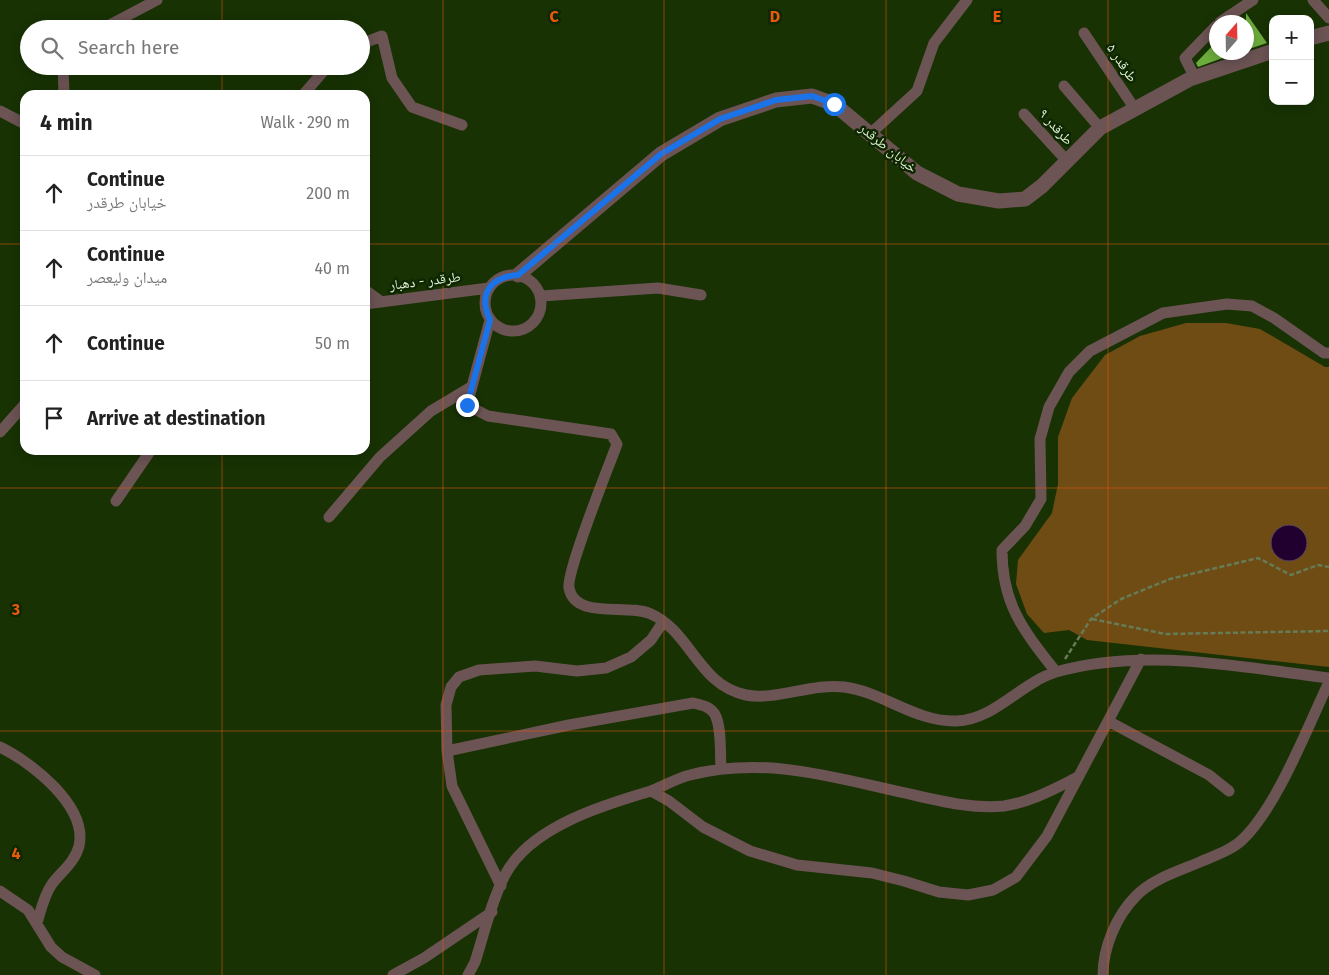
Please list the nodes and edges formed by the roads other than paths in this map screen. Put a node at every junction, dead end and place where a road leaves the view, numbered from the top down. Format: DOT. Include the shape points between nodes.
graph roads {
  1 [pos="157,0"];
  2 [pos="966,0"];
  3 [pos="1253,0"];
  4 [pos="1313,0"];
  5 [pos="1230,15"];
  6 [pos="1329,18"];
  7 [pos="119,20"];
  8 [pos="1209,33"];
  9 [pos="1329,33"];
  10 [pos="1084,34"];
  11 [pos="1314,37"];
  12 [pos="370,41"];
  13 [pos="1269,52"];
  14 [pos="63,75"];
  15 [pos="320,75"];
  16 [pos="1195,78"];
  17 [pos="1064,86"];
  18 [pos="64,90"];
  19 [pos="307,90"];
  20 [pos="1135,109"];
  21 [pos="0,111"];
  22 [pos="1024,114"];
  23 [pos="20,121"];
  24 [pos="462,125"];
  25 [pos="1100,128"];
  26 [pos="870,134"];
  27 [pos="1067,161"];
  28 [pos="518,275"];
  29 [pos="489,288"];
  30 [pos="370,294"];
  31 [pos="701,295"];
  32 [pos="541,296"];
  33 [pos="380,301"];
  34 [pos="370,303"];
  35 [pos="490,320"];
  36 [pos="1329,353"];
  37 [pos="471,387"];
  38 [pos="20,410"];
  39 [pos="0,432"];
  40 [pos="148,455"];
  41 [pos="116,501"];
  42 [pos="329,517"];
  43 [pos="663,622"];
  44 [pos="1141,659"];
  45 [pos="1056,672"];
  46 [pos="1329,678"];
  47 [pos="1329,682"];
  48 [pos="1108,721"];
  49 [pos="0,747"];
  50 [pos="447,752"];
  51 [pos="721,768"];
  52 [pos="1078,777"];
  53 [pos="1229,790"];
  54 [pos="652,791"];
  55 [pos="501,886"];
  56 [pos="0,891"];
  57 [pos="492,912"];
  58 [pos="37,923"];
  59 [pos="95,975"];
  60 [pos="393,975"];
  61 [pos="468,975"];
  62 [pos="1102,975"];
  1 -- 7 [label="street"];
  2 -- 26 [label="street" via="934,43 917,91"];
  3 -- 5 [label="street"];
  4 -- 6 [label="street"];
  8 -- 16 [label="street" via="1185,58"];
  9 -- 11 [label="street"];
  10 -- 20 [label="street, طرقدر ۵"];
  12 -- 24 [label="street" via="382,36 392,78 412,107"];
  13 -- 16 [label="street, خیابان طرقدر"];
  14 -- 18 [label="street"];
  15 -- 19 [label="street"];
  16 -- 20 [label="street, خیابان طرقدر"];
  17 -- 25 [label="street"];
  20 -- 25 [label="street, خیابان طرقدر"];
  21 -- 23 [label="street"];
  22 -- 27 [label="street, طرقدر ۹"];
  25 -- 27 [label="street, خیابان طرقدر"];
  26 -- 27 [label="street, خیابان طرقدر" via="917,173 958,194 999,201 1025,199"];
  26 -- 28 [label="street, خیابان طرقدر" via="834,104 812,96 776,100 720,119 661,154"];
  28 -- 29 [label="street" via="496,280"];
  28 -- 32 [label="street" via="532,282"];
  29 -- 33 [label="street, طرقدر - دهبار"];
  29 -- 35 [label="street" via="485,310"];
  30 -- 33 [label="street"];
  31 -- 32 [label="street" via="658,288"];
  32 -- 35 [label="street" via="542,308 538,318 520,331 509,332"];
  33 -- 34 [label="street, طرقدر - دهبار"];
  35 -- 37 [label="street"];
  36 -- 45 [label="street" via="1324,353 1252,306 1227,304 1163,313 1090,351 1070,372 1049,407 1040,439 1041,500 1025,526 1002,550 1002,576 1011,605 1027,635"];
  37 -- 42 [label="street" via="416,424 380,457"];
  37 -- 43 [label="street" via="467,405 488,416 611,434 617,444 568,586 574,600 590,609 636,609"];
  38 -- 39 [label="street"];
  40 -- 41 [label="street"];
  43 -- 45 [label="street" via="720,686 747,696 843,687 930,719 955,721 976,719 1039,678"];
  43 -- 50 [label="street" via="651,640 631,657 606,668 505,667 479,670 459,677 451,687 446,705"];
  44 -- 45 [label="street"];
  44 -- 46 [label="street" via="1174,659"];
  44 -- 48 [label="street"];
  47 -- 62 [label="street" via="1257,823 1242,840 1218,855 1160,880 1136,896 1116,924 1103,958"];
  48 -- 52 [label="street"];
  48 -- 53 [label="street" via="1209,775"];
  49 -- 58 [label="street" via="17,755 56,789 74,812 78,826 79,846 68,866 52,884"];
  50 -- 51 [label="street" via="569,725 693,703 706,706 714,713"];
  50 -- 55 [label="street" via="452,786"];
  51 -- 52 [label="street" via="768,766 808,771 966,806 1004,806 1042,796"];
  51 -- 54 [label="street" via="688,775"];
  52 -- 54 [label="street" via="1046,836 1016,877 994,890 968,895 939,892 872,873 797,865 750,851 703,827"];
  54 -- 55 [label="street" via="546,832 522,854 505,875"];
  55 -- 57 [label="street"];
  56 -- 58 [label="street" via="28,910"];
  57 -- 60 [label="street"];
  57 -- 61 [label="street"];
  58 -- 59 [label="street" via="51,947 62,957"];
}
